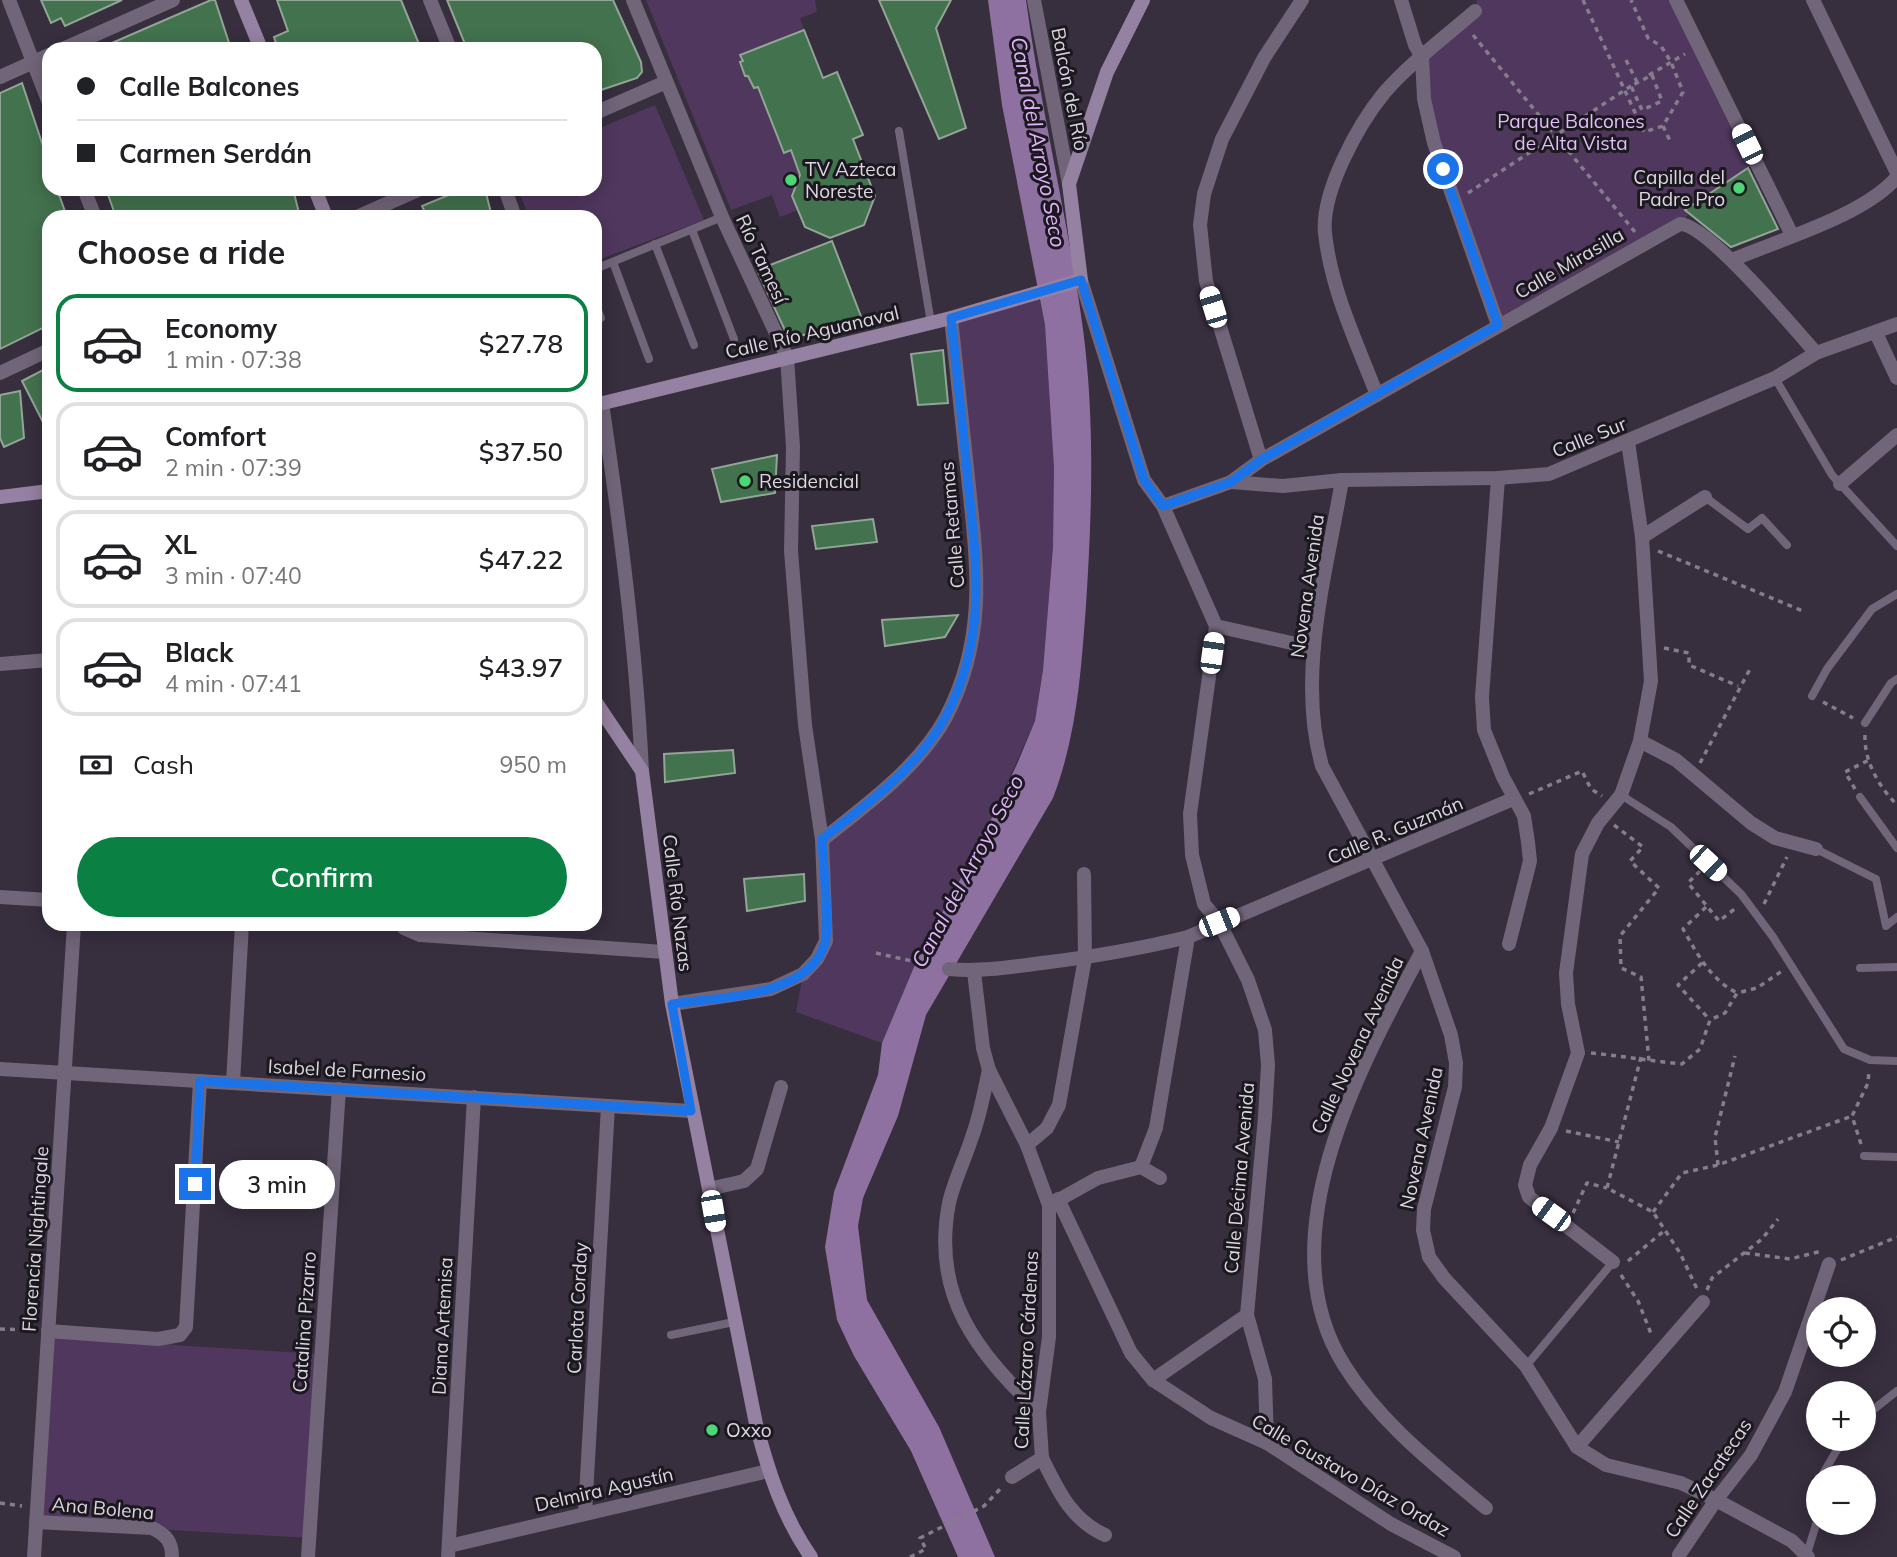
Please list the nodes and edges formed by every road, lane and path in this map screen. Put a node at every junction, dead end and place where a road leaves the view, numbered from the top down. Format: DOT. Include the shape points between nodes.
graph roads {
  1 [pos="9,0"];
  2 [pos="173,0"];
  3 [pos="241,0"];
  4 [pos="430,0"];
  5 [pos="633,0"];
  6 [pos="1034,0"];
  7 [pos="1143,0"];
  8 [pos="1302,0"];
  9 [pos="1401,0"];
  10 [pos="1583,0"];
  11 [pos="1631,0"];
  12 [pos="1676,0"];
  13 [pos="1813,0"];
  14 [pos="1475,11"];
  15 [pos="1473,35"];
  16 [pos="79,42"];
  17 [pos="258,42"];
  18 [pos="447,42"];
  19 [pos="1692,49"];
  20 [pos="1422,57"];
  21 [pos="42,58"];
  22 [pos="1626,60"];
  23 [pos="1671,62"];
  24 [pos="32,63"];
  25 [pos="0,77"];
  26 [pos="666,82"];
  27 [pos="1636,83"];
  28 [pos="1631,86"];
  29 [pos="42,87"];
  30 [pos="1625,90"];
  31 [pos="602,110"];
  32 [pos="1663,126"];
  33 [pos="900,131"];
  34 [pos="1556,137"];
  35 [pos="1670,141"];
  36 [pos="1897,175"];
  37 [pos="1069,184"];
  38 [pos="1468,192"];
  39 [pos="404,196"];
  40 [pos="373,210"];
  41 [pos="722,217"];
  42 [pos="692,230"];
  43 [pos="1635,232"];
  44 [pos="1792,235"];
  45 [pos="655,244"];
  46 [pos="1732,260"];
  47 [pos="613,262"];
  48 [pos="602,266"];
  49 [pos="1077,281"];
  50 [pos="951,318"];
  51 [pos="931,323"];
  52 [pos="1897,324"];
  53 [pos="1498,325"];
  54 [pos="1876,333"];
  55 [pos="734,339"];
  56 [pos="694,345"];
  57 [pos="42,353"];
  58 [pos="1816,353"];
  59 [pos="787,357"];
  60 [pos="649,359"];
  61 [pos="0,373"];
  62 [pos="1775,378"];
  63 [pos="1897,379"];
  64 [pos="1377,395"];
  65 [pos="602,403"];
  66 [pos="602,421"];
  67 [pos="1897,435"];
  68 [pos="1628,442"];
  69 [pos="1261,460"];
  70 [pos="1497,478"];
  71 [pos="1342,480"];
  72 [pos="1231,482"];
  73 [pos="1840,484"];
  74 [pos="42,492"];
  75 [pos="0,497"];
  76 [pos="1704,498"];
  77 [pos="1163,506"];
  78 [pos="1643,541"];
  79 [pos="1787,545"];
  80 [pos="1897,546"];
  81 [pos="1897,594"];
  82 [pos="1803,611"];
  83 [pos="1216,626"];
  84 [pos="1649,644"];
  85 [pos="1314,648"];
  86 [pos="42,661"];
  87 [pos="0,664"];
  88 [pos="1750,669"];
  89 [pos="1897,678"];
  90 [pos="1739,686"];
  91 [pos="1812,696"];
  92 [pos="602,711"];
  93 [pos="1865,723"];
  94 [pos="1640,741"];
  95 [pos="1869,761"];
  96 [pos="642,771"];
  97 [pos="1694,774"];
  98 [pos="1860,797"];
  99 [pos="1513,799"];
  100 [pos="1618,800"];
  101 [pos="1897,805"];
  102 [pos="1604,817"];
  103 [pos="822,839"];
  104 [pos="1793,843"];
  105 [pos="1897,848"];
  106 [pos="1815,849"];
  107 [pos="1372,861"];
  108 [pos="1708,863"];
  109 [pos="1084,874"];
  110 [pos="0,897"];
  111 [pos="42,900"];
  112 [pos="1746,901"];
  113 [pos="1706,907"];
  114 [pos="1757,916"];
  115 [pos="1897,917"];
  116 [pos="1219,922"];
  117 [pos="74,931"];
  118 [pos="242,931"];
  119 [pos="413,931"];
  120 [pos="1188,937"];
  121 [pos="1509,944"];
  122 [pos="1422,951"];
  123 [pos="664,952"];
  124 [pos="876,953"];
  125 [pos="1085,958"];
  126 [pos="1702,963"];
  127 [pos="1790,966"];
  128 [pos="1897,967"];
  129 [pos="1860,968"];
  130 [pos="949,969"];
  131 [pos="975,972"];
  132 [pos="1737,993"];
  133 [pos="672,1004"];
  134 [pos="1710,1020"];
  135 [pos="1578,1053"];
  136 [pos="1735,1056"];
  137 [pos="1641,1057"];
  138 [pos="1870,1060"];
  139 [pos="1649,1061"];
  140 [pos="1897,1061"];
  141 [pos="0,1069"];
  142 [pos="989,1070"];
  143 [pos="66,1074"];
  144 [pos="200,1081"];
  145 [pos="233,1083"];
  146 [pos="781,1087"];
  147 [pos="339,1090"];
  148 [pos="474,1097"];
  149 [pos="608,1106"];
  150 [pos="691,1111"];
  151 [pos="1852,1116"];
  152 [pos="1550,1128"];
  153 [pos="1619,1142"];
  154 [pos="1027,1145"];
  155 [pos="1864,1156"];
  156 [pos="1897,1157"];
  157 [pos="1718,1165"];
  158 [pos="1142,1167"];
  159 [pos="1160,1178"];
  160 [pos="1607,1188"];
  161 [pos="709,1189"];
  162 [pos="1054,1202"];
  163 [pos="1653,1212"];
  164 [pos="1779,1219"];
  165 [pos="1567,1224"];
  166 [pos="1665,1230"];
  167 [pos="1897,1237"];
  168 [pos="1745,1253"];
  169 [pos="1831,1263"];
  170 [pos="1616,1266"];
  171 [pos="1703,1302"];
  172 [pos="1247,1315"];
  173 [pos="734,1322"];
  174 [pos="0,1328"];
  175 [pos="48,1331"];
  176 [pos="671,1335"];
  177 [pos="1660,1354"];
  178 [pos="1526,1366"];
  179 [pos="1153,1380"];
  180 [pos="1897,1391"];
  181 [pos="1876,1408"];
  182 [pos="1039,1412"];
  183 [pos="1267,1443"];
  184 [pos="1577,1447"];
  185 [pos="1042,1458"];
  186 [pos="768,1471"];
  187 [pos="1012,1478"];
  188 [pos="1716,1500"];
  189 [pos="1486,1508"];
  190 [pos="585,1513"];
  191 [pos="36,1522"];
  192 [pos="1105,1535"];
  193 [pos="1813,1535"];
  194 [pos="448,1551"];
  195 [pos="1679,1555"];
  196 [pos="1807,1555"];
  197 [pos="34,1557"];
  198 [pos="172,1557"];
  199 [pos="308,1557"];
  200 [pos="811,1557"];
  201 [pos="910,1557"];
  202 [pos="1454,1557"];
  1 -- 24 [label="street"];
  2 -- 16 [label="street"];
  3 -- 17 [label="street"];
  4 -- 18 [label="street"];
  5 -- 26 [label="street, Río Tamesí"];
  6 -- 37 [label="street, Balcón del Río"];
  7 -- 37 [label="street" via="1107,72"];
  8 -- 69 [label="street" via="1264,58 1222,139 1200,225 1206,281"];
  9 -- 20 [label="street"];
  10 -- 30 [label="path"];
  11 -- 23 [label="path" via="1648,38 1661,46"];
  12 -- 44 [label="street"];
  13 -- 36 [label="street"];
  14 -- 20 [label="street"];
  15 -- 34 [label="path"];
  19 -- 23 [label="path"];
  20 -- 53 [label="street" via="1422,88 1434,143"];
  20 -- 64 [label="street" via="1378,103 1329,197 1325,232 1334,276"];
  21 -- 24 [label="street"];
  22 -- 27 [label="path"];
  23 -- 27 [label="path"];
  23 -- 32 [label="path" via="1683,92"];
  24 -- 25 [label="street"];
  24 -- 29 [label="street"];
  26 -- 31 [label="street"];
  26 -- 41 [label="street, Río Tamesí"];
  27 -- 28 [label="path"];
  27 -- 28 [label="path" via="1652,75 1662,101 1642,110"];
  28 -- 30 [label="path"];
  30 -- 32 [label="path" via="1644,132"];
  30 -- 34 [label="path"];
  32 -- 35 [label="path"];
  33 -- 51 [label="lane"];
  34 -- 38 [label="path"];
  34 -- 43 [label="path"];
  36 -- 44 [label="street" via="1880,194 1856,209"];
  37 -- 49 [label="street"];
  39 -- 40 [label="street"];
  41 -- 42 [label="lane"];
  41 -- 59 [label="street, Río Tamesí"];
  42 -- 45 [label="lane"];
  42 -- 55 [label="lane"];
  44 -- 46 [label="street"];
  45 -- 47 [label="lane"];
  45 -- 56 [label="lane"];
  46 -- 53 [label="street, Calle Mirasilla" via="1691,225 1677,224"];
  46 -- 58 [label="street, Calle Mirasilla"];
  47 -- 48 [label="lane"];
  47 -- 60 [label="lane"];
  49 -- 50 [label="street, Calle Río Aguanaval"];
  49 -- 77 [label="street" via="1144,480"];
  50 -- 51 [label="street, Calle Río Aguanaval"];
  50 -- 103 [label="street, Calle Retamas" via="978,580 969,663 945,718 919,754 868,804"];
  51 -- 59 [label="street, Calle Río Aguanaval"];
  52 -- 54 [label="street, Calle Sur"];
  53 -- 64 [label="street, Calle Mirasilla"];
  54 -- 58 [label="street, Calle Sur"];
  54 -- 63 [label="street"];
  57 -- 61 [label="street"];
  58 -- 62 [label="street, Calle Sur"];
  59 -- 65 [label="street, Calle Río Aguanaval"];
  59 -- 103 [label="street, Río Tamesí" via="795,600 805,725"];
  62 -- 68 [label="street, Calle Sur"];
  62 -- 73 [label="lane"];
  64 -- 69 [label="street, Calle Mirasilla"];
  66 -- 96 [label="street, Calle Río Nazas" via="621,530"];
  67 -- 73 [label="street"];
  68 -- 70 [label="street, Calle Sur" via="1549,474"];
  68 -- 78 [label="street"];
  69 -- 72 [label="street, Calle Mirasilla"];
  70 -- 71 [label="street, Calle Sur"];
  70 -- 99 [label="street" via="1482,697 1484,730"];
  71 -- 72 [label="street, Calle Sur" via="1283,486"];
  71 -- 85 [label="street, Novena Avenida"];
  72 -- 77 [label="street, Calle Mirasilla"];
  73 -- 80 [label="lane"];
  74 -- 75 [label="street"];
  76 -- 78 [label="street"];
  76 -- 79 [label="lane" via="1748,529 1762,518"];
  77 -- 83 [label="street"];
  78 -- 82 [label="path"];
  78 -- 84 [label="street"];
  81 -- 91 [label="lane" via="1872,610"];
  83 -- 85 [label="street"];
  83 -- 116 [label="street, Calle Décima Avenida" via="1190,814 1196,882 1204,904"];
  84 -- 90 [label="path" via="1689,653 1689,665"];
  84 -- 94 [label="street" via="1651,681"];
  85 -- 107 [label="street, Novena Avenida" via="1314,740 1322,766"];
  86 -- 87 [label="street"];
  88 -- 90 [label="path"];
  89 -- 93 [label="lane"];
  90 -- 97 [label="path"];
  91 -- 93 [label="path"];
  92 -- 96 [label="street"];
  93 -- 95 [label="path"];
  94 -- 97 [label="street"];
  94 -- 100 [label="street"];
  95 -- 98 [label="path" via="1845,772"];
  95 -- 101 [label="path"];
  96 -- 123 [label="street, Calle Río Nazas"];
  97 -- 104 [label="street" via="1751,823"];
  98 -- 105 [label="lane"];
  99 -- 100 [label="path" via="1582,771 1591,789"];
  99 -- 107 [label="street, Calle R. Guzmán"];
  99 -- 121 [label="street" via="1524,816 1530,861"];
  100 -- 102 [label="street"];
  100 -- 108 [label="lane" via="1671,827"];
  102 -- 135 [label="street" via="1582,855 1569,943 1568,1003"];
  102 -- 139 [label="path" via="1643,847 1630,861 1659,888 1620,936 1621,968 1641,976"];
  103 -- 133 [label="street, Río Tamesí" via="826,941 817,959 803,974 771,989"];
  104 -- 106 [label="street"];
  104 -- 114 [label="path"];
  106 -- 115 [label="lane" via="1876,878 1886,926"];
  107 -- 116 [label="street, Calle R. Guzmán"];
  107 -- 122 [label="street, Novena Avenida"];
  108 -- 112 [label="lane"];
  108 -- 113 [label="path" via="1688,883"];
  109 -- 125 [label="street"];
  110 -- 111 [label="street"];
  112 -- 113 [label="path" via="1719,921"];
  112 -- 114 [label="lane"];
  113 -- 126 [label="path" via="1683,929"];
  114 -- 127 [label="lane"];
  116 -- 120 [label="street, Calle R. Guzmán"];
  116 -- 172 [label="street, Calle Décima Avenida" via="1248,980 1265,1030 1268,1065"];
  117 -- 143 [label="street, Florencia Nightingale"];
  118 -- 145 [label="street"];
  119 -- 123 [label="street"];
  120 -- 125 [label="street, Calle R. Guzmán"];
  120 -- 158 [label="street" via="1156,1128"];
  122 -- 178 [label="street, Novena Avenida" via="1456,1063 1455,1087 1424,1209 1429,1258"];
  122 -- 189 [label="street, Calle Novena Avenida" via="1342,1114 1324,1168 1314,1278 1321,1317 1344,1365 1413,1446"];
  123 -- 133 [label="street, Calle Río Nazas"];
  124 -- 130 [label="path"];
  125 -- 131 [label="street, Calle R. Guzmán"];
  125 -- 154 [label="street" via="1059,1105 1047,1128"];
  126 -- 132 [label="path" via="1722,985"];
  126 -- 134 [label="path" via="1678,985"];
  127 -- 132 [label="path" via="1758,988"];
  127 -- 138 [label="lane" via="1844,1049"];
  128 -- 129 [label="lane"];
  130 -- 131 [label="street, Calle R. Guzmán"];
  131 -- 142 [label="street, Calle Lázaro Cárdenas"];
  132 -- 134 [label="path" via="1725,1013"];
  133 -- 150 [label="street, Calle Río Nazas"];
  134 -- 139 [label="path" via="1700,1049 1682,1064"];
  135 -- 137 [label="path"];
  135 -- 152 [label="street"];
  136 -- 157 [label="path" via="1715,1136"];
  137 -- 139 [label="path"];
  137 -- 153 [label="path"];
  138 -- 140 [label="lane"];
  138 -- 151 [label="path" via="1868,1083"];
  141 -- 143 [label="street, Isabel de Farnesio"];
  142 -- 154 [label="street, Calle Lázaro Cárdenas"];
  142 -- 182 [label="street" via="974,1133 949,1202 946,1247 950,1282 966,1329 1002,1376"];
  143 -- 144 [label="street, Isabel de Farnesio"];
  143 -- 175 [label="street, Florencia Nightingale"];
  144 -- 145 [label="street, Isabel de Farnesio"];
  144 -- 175 [label="street" via="186,1326 180,1335 158,1339"];
  145 -- 147 [label="street, Isabel de Farnesio"];
  146 -- 161 [label="street" via="757,1169 744,1181"];
  147 -- 148 [label="street, Isabel de Farnesio"];
  147 -- 199 [label="street, Catalina Pizarro"];
  148 -- 149 [label="street, Isabel de Farnesio"];
  148 -- 194 [label="street, Diana Artemisa"];
  149 -- 150 [label="street, Isabel de Farnesio"];
  149 -- 190 [label="street, Carlota Corday"];
  150 -- 161 [label="street, Calle Río Nazas"];
  151 -- 155 [label="path"];
  151 -- 157 [label="path"];
  152 -- 153 [label="path"];
  152 -- 165 [label="street" via="1525,1185 1529,1198"];
  153 -- 160 [label="path"];
  154 -- 162 [label="street, Calle Lázaro Cárdenas"];
  155 -- 156 [label="lane"];
  157 -- 163 [label="path" via="1682,1173"];
  158 -- 159 [label="street"];
  158 -- 162 [label="street" via="1098,1178"];
  160 -- 163 [label="path"];
  160 -- 165 [label="path" via="1587,1183"];
  161 -- 173 [label="street, Calle Río Nazas"];
  162 -- 179 [label="street, Calle Gustavo Díaz Ordaz" via="1131,1353"];
  162 -- 182 [label="street, Calle Lázaro Cárdenas" via="1049,1337"];
  163 -- 166 [label="path"];
  164 -- 168 [label="path"];
  165 -- 170 [label="street"];
  166 -- 170 [label="path"];
  166 -- 171 [label="path"];
  167 -- 169 [label="path"];
  168 -- 169 [label="path" via="1790,1259 1821,1250"];
  168 -- 171 [label="path" via="1712,1278"];
  169 -- 188 [label="street, Calle Zacatecas" via="1785,1392 1751,1455"];
  170 -- 177 [label="path" via="1638,1301"];
  170 -- 178 [label="lane"];
  171 -- 177 [label="street"];
  172 -- 179 [label="street"];
  172 -- 183 [label="street, Calle Décima Avenida" via="1265,1379"];
  173 -- 176 [label="lane"];
  173 -- 186 [label="street, Calle Río Nazas"];
  174 -- 175 [label="path"];
  175 -- 191 [label="street, Florencia Nightingale"];
  177 -- 184 [label="street"];
  178 -- 184 [label="street, Novena Avenida"];
  179 -- 183 [label="street, Calle Gustavo Díaz Ordaz" via="1211,1419"];
  180 -- 181 [label="lane"];
  182 -- 185 [label="street, Calle Lázaro Cárdenas"];
  183 -- 202 [label="street, Calle Gustavo Díaz Ordaz" via="1391,1524"];
  184 -- 188 [label="street, Novena Avenida" via="1606,1465 1681,1483"];
  185 -- 187 [label="street, Calle Lázaro Cárdenas"];
  185 -- 192 [label="street" via="1069,1509 1086,1527"];
  186 -- 190 [label="street, Delmira Agustín"];
  186 -- 200 [label="street, Calle Río Nazas"];
  187 -- 201 [label="path" via="984,1506 920,1538 926,1549"];
  188 -- 195 [label="street, Calle Zacatecas"];
  188 -- 196 [label="street, Novena Avenida" via="1766,1525"];
  190 -- 194 [label="street, Delmira Agustín"];
  191 -- 197 [label="street, Florencia Nightingale"];
  191 -- 198 [label="street, Ana Bolena" via="152,1528 165,1534"];
  193 -- 196 [label="lane"];
}
